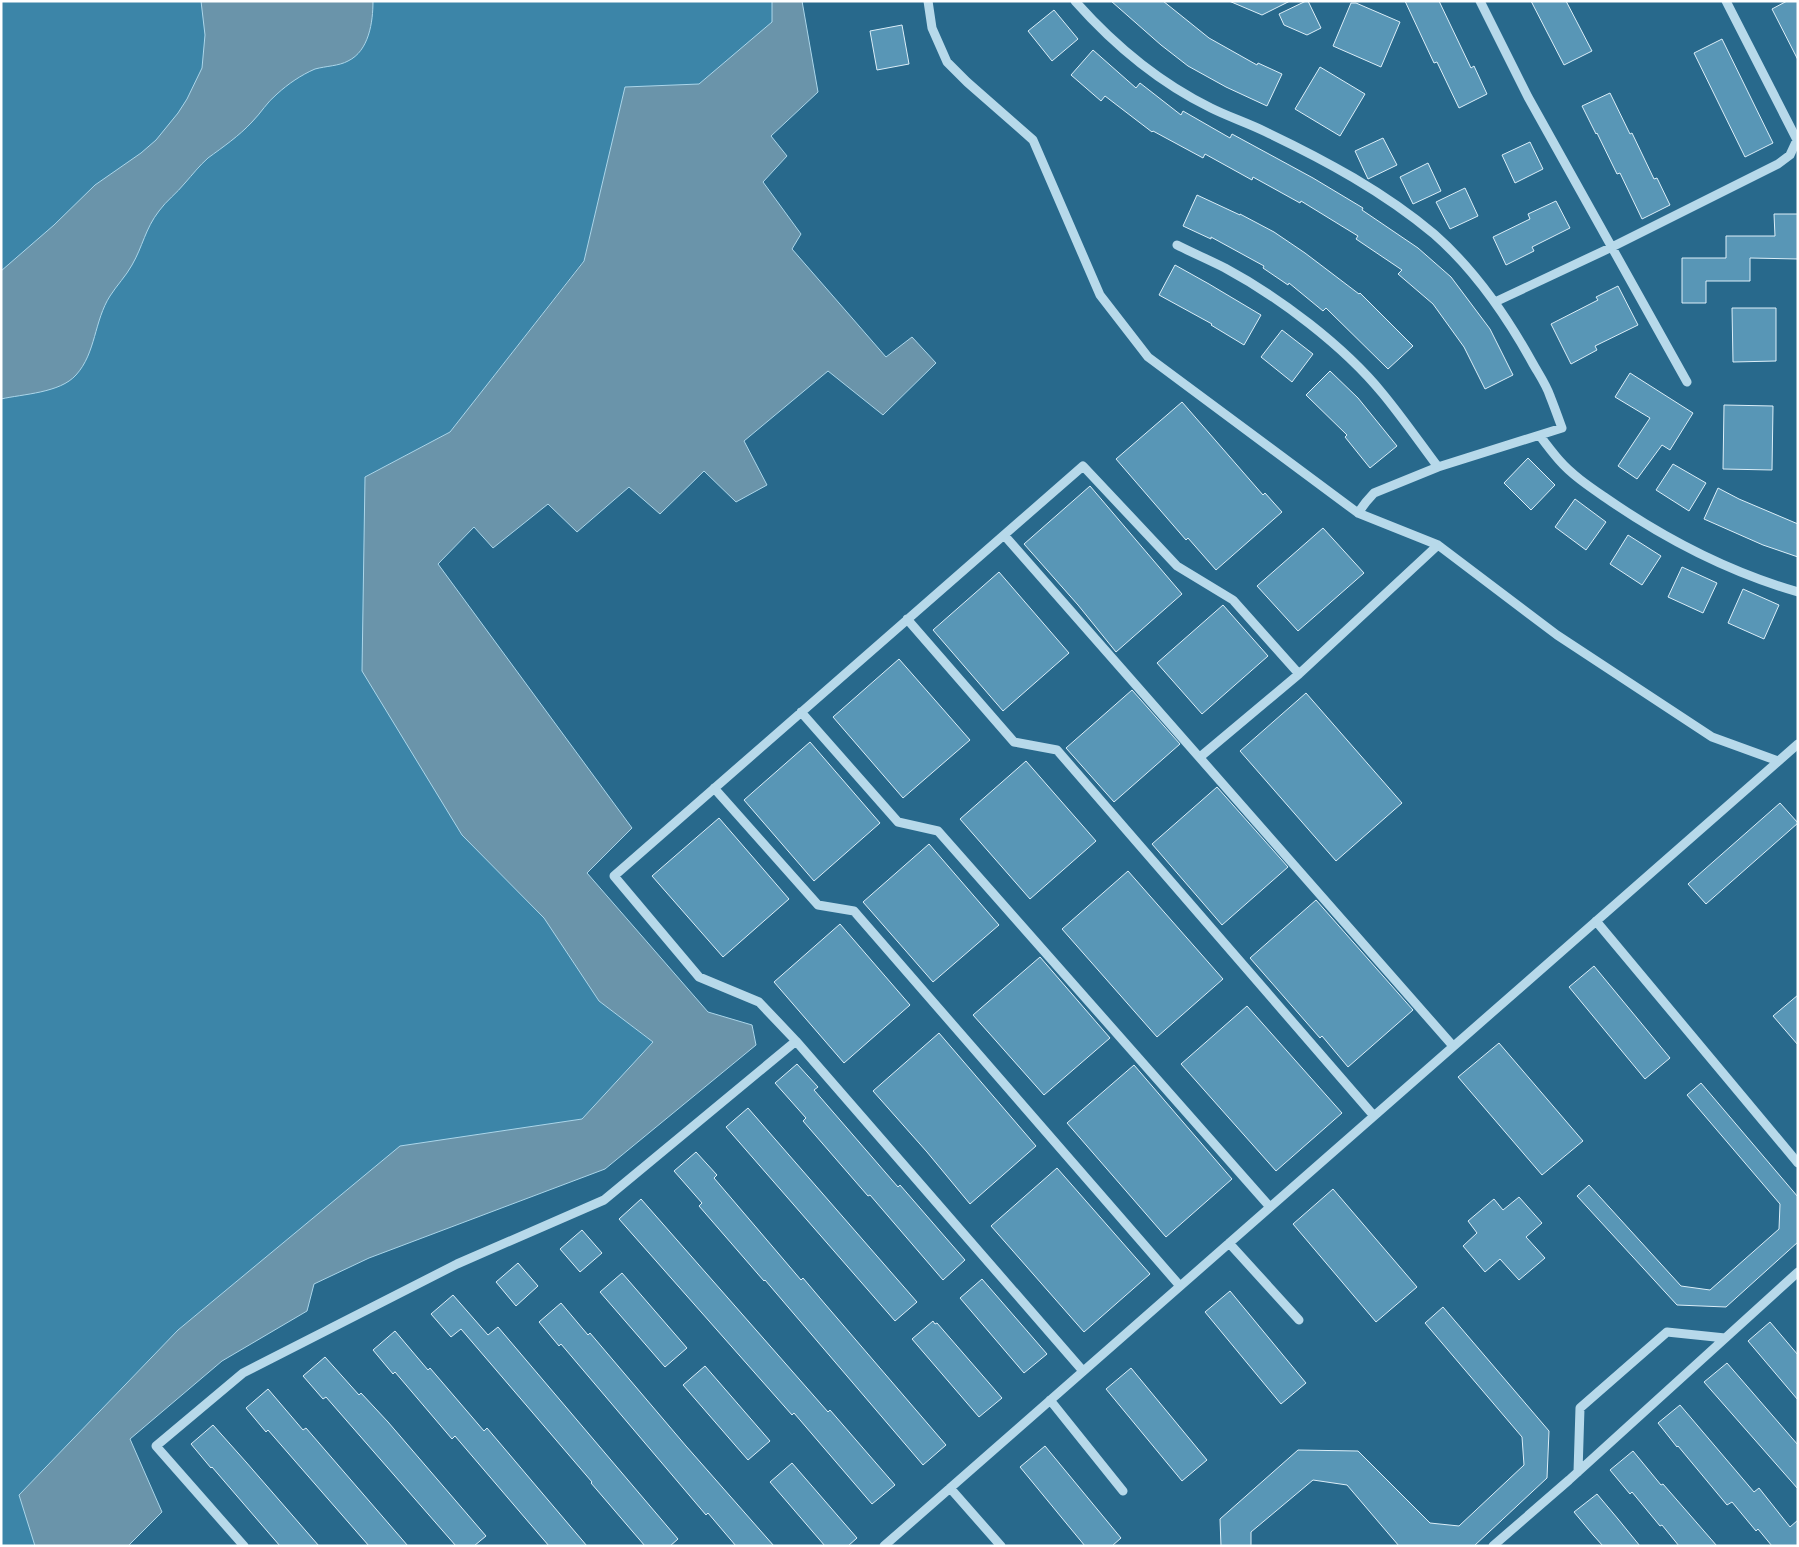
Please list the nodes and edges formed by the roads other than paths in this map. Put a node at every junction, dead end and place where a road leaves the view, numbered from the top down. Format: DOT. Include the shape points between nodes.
graph roads {
  1 [pos="928,1"];
  2 [pos="1075,1"];
  3 [pos="1480,1"];
  4 [pos="1726,1"];
  5 [pos="1797,140"];
  6 [pos="1177,245"];
  7 [pos="1612,247"];
  8 [pos="1495,302"];
  9 [pos="1686,382"];
  10 [pos="1540,436"];
  11 [pos="1438,467"];
  12 [pos="1358,513"];
  13 [pos="1004,535"];
  14 [pos="1438,544"];
  15 [pos="1798,592"];
  16 [pos="907,620"];
  17 [pos="1299,674"];
  18 [pos="801,712"];
  19 [pos="1798,744"];
  20 [pos="1200,757"];
  21 [pos="1778,761"];
  22 [pos="714,788"];
  23 [pos="1596,921"];
  24 [pos="796,1041"];
  25 [pos="1453,1046"];
  26 [pos="1374,1116"];
  27 [pos="1798,1163"];
  28 [pos="1270,1207"];
  29 [pos="1229,1243"];
  30 [pos="1798,1272"];
  31 [pos="1180,1286"];
  32 [pos="1298,1320"];
  33 [pos="1725,1338"];
  34 [pos="1083,1371"];
  35 [pos="1050,1400"];
  36 [pos="1578,1472"];
  37 [pos="950,1488"];
  38 [pos="1123,1491"];
  39 [pos="244,1546"];
  40 [pos="884,1546"];
  41 [pos="1001,1546"];
  42 [pos="1493,1546"];
  1 -- 12 [label="street" via="932,28 947,62 1033,140 1100,296 1148,357"];
  2 -- 8 [label="street" via="1129,55 1170,85 1211,109 1266,132 1351,176 1405,212 1435,235"];
  3 -- 7 [label="street" via="1528,97"];
  4 -- 5 [label="street"];
  5 -- 7 [label="street" via="1790,155 1778,164"];
  6 -- 11 [label="street" via="1266,293 1316,330 1382,393"];
  7 -- 8 [label="street"];
  7 -- 9 [label="street"];
  8 -- 10 [label="street" via="1550,394 1559,419 1562,428"];
  10 -- 11 [label="street"];
  10 -- 15 [label="street" via="1560,461 1637,520 1732,569"];
  11 -- 12 [label="street" via="1374,493"];
  12 -- 14 [label="street"];
  13 -- 16 [label="street"];
  13 -- 17 [label="street" via="1083,466 1177,566 1233,600"];
  13 -- 20 [label="street"];
  14 -- 17 [label="street"];
  14 -- 21 [label="street" via="1557,635 1712,737"];
  16 -- 18 [label="street"];
  16 -- 26 [label="street" via="1014,742 1057,750"];
  17 -- 20 [label="street"];
  18 -- 22 [label="street"];
  18 -- 28 [label="street" via="898,822 938,830"];
  19 -- 21 [label="street"];
  20 -- 25 [label="street"];
  21 -- 23 [label="street"];
  22 -- 24 [label="street" via="614,876 699,977 759,1002"];
  22 -- 31 [label="street" via="818,904 854,911"];
  23 -- 25 [label="street"];
  23 -- 27 [label="street"];
  24 -- 34 [label="street"];
  24 -- 39 [label="street" via="604,1200 456,1264 243,1374 156,1446"];
  25 -- 26 [label="street"];
  26 -- 28 [label="street"];
  28 -- 29 [label="street"];
  29 -- 31 [label="street"];
  29 -- 32 [label="street"];
  30 -- 33 [label="street"];
  31 -- 34 [label="street"];
  33 -- 36 [label="street"];
  33 -- 36 [label="street" via="1667,1332 1580,1408"];
  34 -- 35 [label="street"];
  35 -- 37 [label="street"];
  35 -- 38 [label="street"];
  36 -- 42 [label="street"];
  37 -- 40 [label="street"];
  37 -- 41 [label="street"];
}
